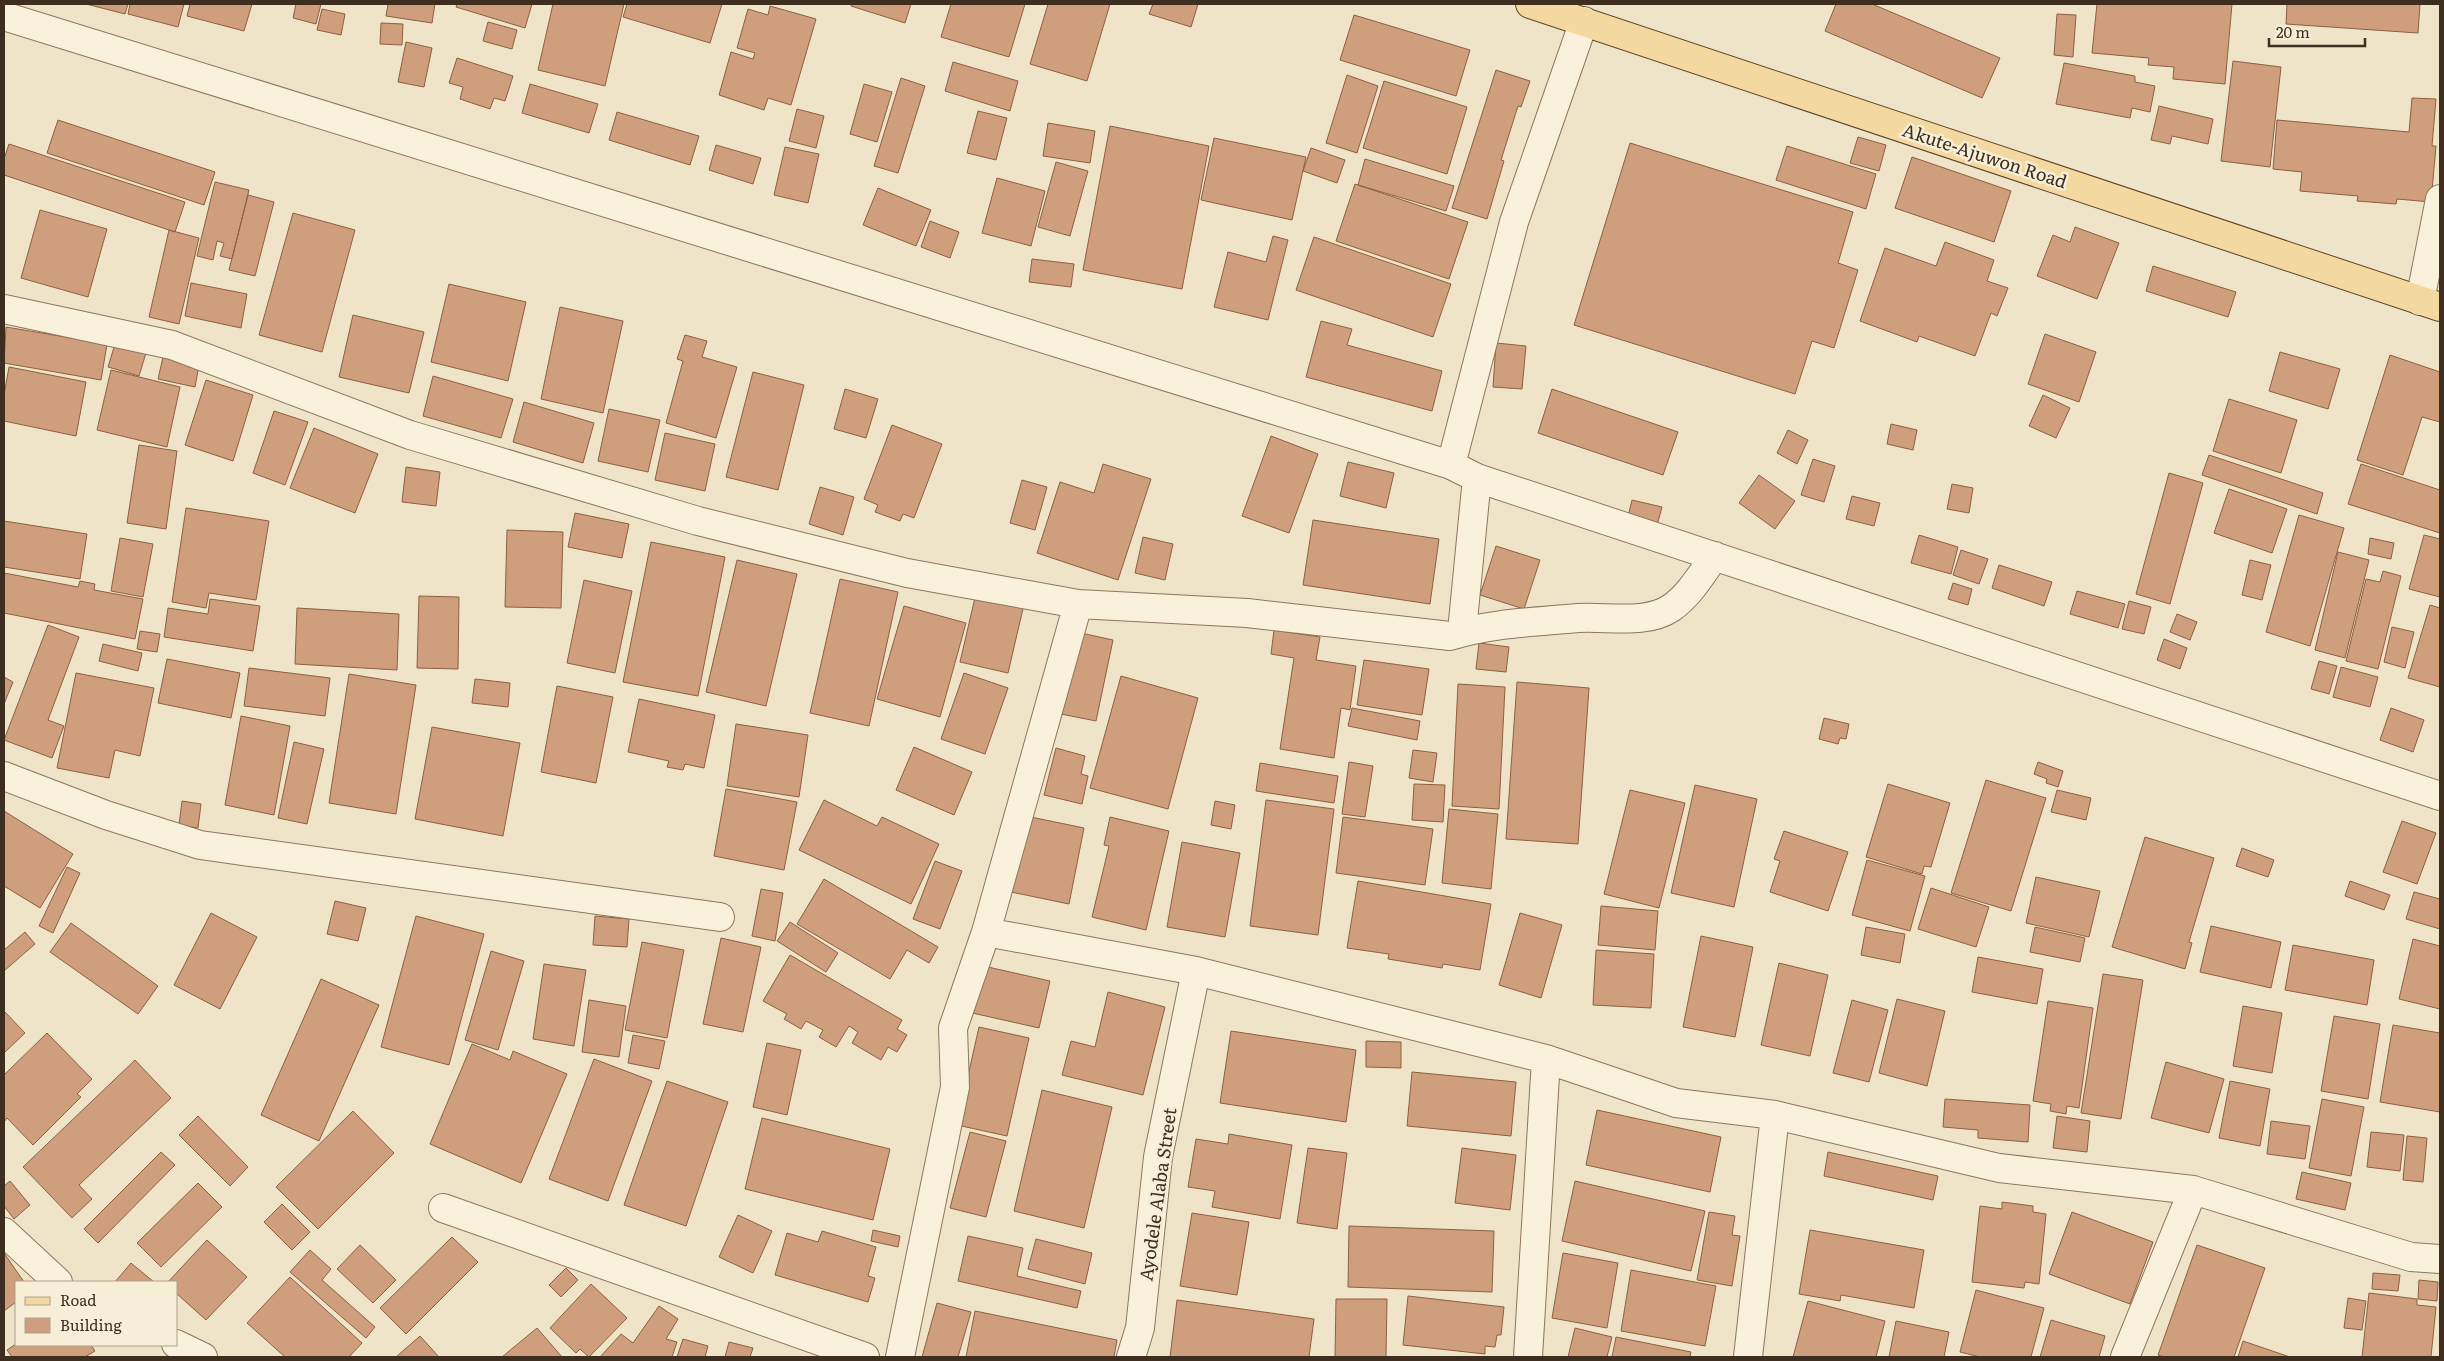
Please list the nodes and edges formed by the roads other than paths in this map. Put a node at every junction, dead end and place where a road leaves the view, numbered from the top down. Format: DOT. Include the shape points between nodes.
graph roads {
  1 [pos="1530,4"];
  2 [pos="4,16"];
  3 [pos="1584,21"];
  4 [pos="2440,198"];
  5 [pos="2430,304"];
  6 [pos="4,309"];
  7 [pos="1451,465"];
  8 [pos="1478,478"];
  9 [pos="1716,556"];
  10 [pos="1078,604"];
  11 [pos="1468,630"];
  12 [pos="4,776"];
  13 [pos="2440,796"];
  14 [pos="720,917"];
  15 [pos="986,932"];
  16 [pos="1196,971"];
  17 [pos="1546,1059"];
  18 [pos="1775,1115"];
  19 [pos="2193,1190"];
  20 [pos="442,1208"];
  21 [pos="4,1232"];
  22 [pos="2440,1259"];
  23 [pos="57,1281"];
  24 [pos="178,1345"];
  25 [pos="203,1357"];
  26 [pos="865,1357"];
  27 [pos="900,1357"];
  28 [pos="1131,1357"];
  29 [pos="1528,1357"];
  30 [pos="1748,1357"];
  31 [pos="2125,1357"];
  1 -- 3 [label="main road, Akute-Ajuwon Road"];
  2 -- 7 [label="street"];
  3 -- 5 [label="main road, Akute-Ajuwon Road"];
  3 -- 7 [label="street" via="1514,222"];
  4 -- 5 [label="street"];
  6 -- 10 [label="street" via="172,345 410,435 698,521 907,573"];
  7 -- 8 [label="street"];
  8 -- 9 [label="street"];
  8 -- 11 [label="street" via="1463,621"];
  9 -- 11 [label="street" via="1685,596 1653,617 1579,618"];
  9 -- 13 [label="street"];
  10 -- 11 [label="street" via="1246,613 1450,636"];
  10 -- 15 [label="street"];
  12 -- 14 [label="street" via="106,815 200,845"];
  15 -- 16 [label="street"];
  15 -- 27 [label="street" via="953,1028 955,1087"];
  16 -- 17 [label="street"];
  16 -- 28 [label="street, Ayodele Alaba Street" via="1158,1158 1140,1328"];
  17 -- 18 [label="street" via="1676,1103"];
  17 -- 29 [label="street"];
  18 -- 19 [label="street" via="1999,1168"];
  18 -- 30 [label="street"];
  19 -- 22 [label="street" via="2411,1257"];
  19 -- 31 [label="street"];
  20 -- 26 [label="street"];
  21 -- 23 [label="street"];
  24 -- 25 [label="street"];
}
